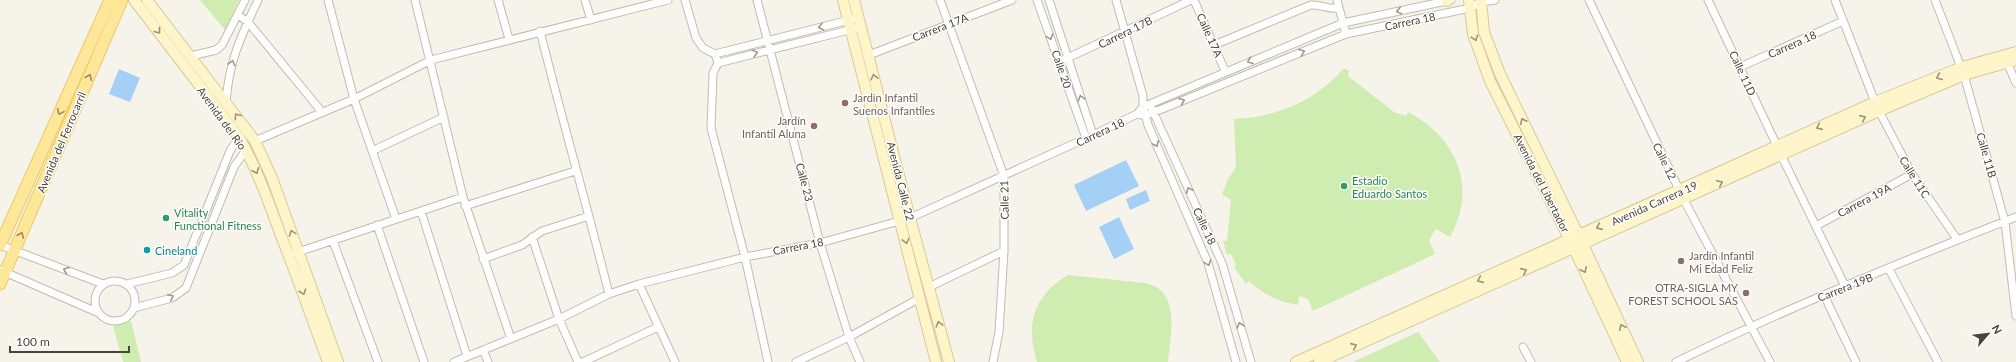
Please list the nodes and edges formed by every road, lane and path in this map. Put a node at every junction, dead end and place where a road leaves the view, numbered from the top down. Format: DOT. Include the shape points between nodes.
graph roads {
  1 [pos="110,0"];
  2 [pos="122,0"];
  3 [pos="134,0"];
  4 [pos="147,0"];
  5 [pos="245,0"];
  6 [pos="258,0"];
  7 [pos="328,0"];
  8 [pos="415,0"];
  9 [pos="498,0"];
  10 [pos="585,0"];
  11 [pos="668,0"];
  12 [pos="685,0"];
  13 [pos="757,0"];
  14 [pos="843,0"];
  15 [pos="854,0"];
  16 [pos="940,0"];
  17 [pos="1012,0"];
  18 [pos="1037,0"];
  19 [pos="1049,0"];
  20 [pos="1116,0"];
  21 [pos="1191,0"];
  22 [pos="1194,0"];
  23 [pos="1337,0"];
  24 [pos="1449,0"];
  25 [pos="1495,0"];
  26 [pos="1589,0"];
  27 [pos="1708,0"];
  28 [pos="1835,0"];
  29 [pos="1936,0"];
  30 [pos="1480,1"];
  31 [pos="995,3"];
  32 [pos="1470,4"];
  33 [pos="1339,8"];
  34 [pos="238,15"];
  35 [pos="591,20"];
  36 [pos="1843,21"];
  37 [pos="248,22"];
  38 [pos="860,23"];
  39 [pos="1343,23"];
  40 [pos="949,24"];
  41 [pos="850,25"];
  42 [pos="540,31"];
  43 [pos="1125,32"];
  44 [pos="1346,34"];
  45 [pos="509,39"];
  46 [pos="767,40"];
  47 [pos="1214,45"];
  48 [pos="770,49"];
  49 [pos="2016,52"];
  50 [pos="715,54"];
  51 [pos="869,55"];
  52 [pos="191,56"];
  53 [pos="1069,58"];
  54 [pos="431,60"];
  55 [pos="2012,61"];
  56 [pos="1059,62"];
  57 [pos="718,63"];
  58 [pos="1740,67"];
  59 [pos="1225,71"];
  60 [pos="1963,71"];
  61 [pos="2016,83"];
  62 [pos="1143,96"];
  63 [pos="354,99"];
  64 [pos="226,102"];
  65 [pos="1150,104"];
  66 [pos="1143,107"];
  67 [pos="1877,107"];
  68 [pos="322,112"];
  69 [pos="1153,112"];
  70 [pos="1137,114"];
  71 [pos="1146,115"];
  72 [pos="444,118"];
  73 [pos="239,137"];
  74 [pos="1089,137"];
  75 [pos="255,141"];
  76 [pos="246,150"];
  77 [pos="372,151"];
  78 [pos="1779,151"];
  79 [pos="575,171"];
  80 [pos="1912,174"];
  81 [pos="1004,176"];
  82 [pos="1682,196"];
  83 [pos="462,197"];
  84 [pos="466,206"];
  85 [pos="421,210"];
  86 [pos="589,216"];
  87 [pos="2016,217"];
  88 [pos="396,219"];
  89 [pos="905,220"];
  90 [pos="2005,222"];
  91 [pos="378,225"];
  92 [pos="1816,226"];
  93 [pos="532,237"];
  94 [pos="1957,239"];
  95 [pos="333,240"];
  96 [pos="1577,242"];
  97 [pos="820,243"];
  98 [pos="0,245"];
  99 [pos="14,250"];
  100 [pos="299,252"];
  101 [pos="1004,252"];
  102 [pos="289,255"];
  103 [pos="745,257"];
  104 [pos="483,259"];
  105 [pos="1890,269"];
  106 [pos="2,271"];
  107 [pos="0,284"];
  108 [pos="103,284"];
  109 [pos="127,284"];
  110 [pos="639,284"];
  111 [pos="1846,286"];
  112 [pos="929,287"];
  113 [pos="609,294"];
  114 [pos="1824,295"];
  115 [pos="920,298"];
  116 [pos="134,308"];
  117 [pos="99,313"];
  118 [pos="2016,316"];
  119 [pos="559,319"];
  120 [pos="1750,326"];
  121 [pos="658,327"];
  122 [pos="849,337"];
  123 [pos="511,339"];
  124 [pos="1523,347"];
  125 [pos="482,350"];
  126 [pos="467,356"];
  127 [pos="328,362"];
  128 [pos="338,362"];
  129 [pos="378,362"];
  130 [pos="424,362"];
  131 [pos="454,362"];
  132 [pos="488,362"];
  133 [pos="578,362"];
  134 [pos="583,362"];
  135 [pos="675,362"];
  136 [pos="768,362"];
  137 [pos="796,362"];
  138 [pos="860,362"];
  139 [pos="936,362"];
  140 [pos="949,362"];
  141 [pos="993,362"];
  142 [pos="1236,362"];
  143 [pos="1251,362"];
  144 [pos="1296,362"];
  145 [pos="1319,362"];
  146 [pos="1531,362"];
  147 [pos="1627,362"];
  148 [pos="1638,362"];
  149 [pos="1676,362"];
  150 [pos="1770,362"];
  151 [pos="1856,362"];
  152 [pos="1938,362"];
  1 -- 98 [label="main road, Avenida del Ferrocarril, one-way"];
  99 -- 2 [label="main road, Avenida del Ferrocarril, one-way"];
  3 -- 73 [label="main road, Avenida del Río, one-way"];
  4 -- 52 [label="main road, Avenida del Río"];
  5 -- 34 [label="street"];
  6 -- 37 [label="street"];
  7 -- 63 [label="street"];
  8 -- 54 [label="street"];
  9 -- 45 [label="street"];
  10 -- 35 [label="street"];
  11 -- 35 [label="street"];
  12 -- 50 [label="street" via="696,38 703,48"];
  13 -- 46 [label="street, Calle 23"];
  14 -- 41 [label="main road, Avenida Calle 22"];
  15 -- 38 [label="main road, Avenida Calle 22"];
  16 -- 40 [label="street, Calle 21"];
  17 -- 31 [label="street, Carrera 17A"];
  18 -- 56 [label="street, Calle 20, one-way"];
  19 -- 53 [label="street, Calle 20"];
  20 -- 43 [label="street, Calle 18"];
  21 -- 43 [label="street, Carrera 17B"];
  22 -- 47 [label="street, Calle 17A"];
  23 -- 33 [label="street"];
  24 -- 39 [label="street, Carrera 18, one-way"];
  25 -- 30 [label="street, Carrera 18"];
  26 -- 82 [label="street, Calle 12"];
  27 -- 58 [label="street, Calle 11D"];
  28 -- 36 [label="street, Calle 11C"];
  29 -- 60 [label="street, Calle 11B"];
  30 -- 32 [label="street, Carrera 18"];
  96 -- 30 [label="main road, Avenida del Libertador, one-way" via="1500,74 1484,32"];
  31 -- 40 [label="street, Carrera 17A"];
  32 -- 44 [label="street, Carrera 18"];
  32 -- 96 [label="main road, Avenida del Libertador, one-way" via="1473,34 1490,81"];
  33 -- 39 [label="street"];
  33 -- 47 [label="street" via="1327,9 1311,5"];
  34 -- 37 [label="street"];
  34 -- 52 [label="street" via="222,45 216,50"];
  35 -- 42 [label="street"];
  36 -- 58 [label="street, Carrera 18"];
  36 -- 67 [label="street, Calle 11C"];
  64 -- 37 [label="street, one-way" via="228,79 235,52"];
  37 -- 68 [label="street"];
  38 -- 41 [label="street"];
  38 -- 51 [label="main road, Avenida Calle 22"];
  39 -- 44 [label="street"];
  39 -- 59 [label="street, Carrera 18, one-way"];
  40 -- 51 [label="street, Carrera 17A"];
  40 -- 81 [label="street, Calle 21"];
  41 -- 46 [label="street, one-way"];
  41 -- 48 [label="street"];
  41 -- 89 [label="main road, Avenida Calle 22"];
  42 -- 45 [label="street"];
  42 -- 79 [label="street"];
  43 -- 53 [label="street, Carrera 17B"];
  43 -- 62 [label="street, Calle 18"];
  69 -- 44 [label="street, Carrera 18, one-way"];
  45 -- 54 [label="street"];
  46 -- 48 [label="street, Calle 23"];
  46 -- 50 [label="street"];
  47 -- 59 [label="street, Calle 17A"];
  57 -- 48 [label="street, one-way"];
  48 -- 97 [label="street, Calle 23"];
  49 -- 60 [label="main road, Avenida Carrera 19"];
  50 -- 57 [label="street"];
  89 -- 51 [label="main road, Avenida Calle 22, one-way"];
  52 -- 64 [label="main road, Avenida del Río"];
  53 -- 56 [label="street, Carrera 17B"];
  74 -- 53 [label="street, Calle 20, one-way"];
  54 -- 63 [label="street"];
  54 -- 72 [label="street"];
  55 -- 60 [label="main road, Avenida Carrera 19"];
  55 -- 61 [label="street"];
  56 -- 74 [label="street, Calle 20"];
  57 -- 103 [label="street" via="713,73 711,128"];
  58 -- 78 [label="street, Calle 11D"];
  59 -- 65 [label="street, Carrera 18"];
  60 -- 67 [label="main road, Avenida Carrera 19"];
  60 -- 90 [label="street, Calle 11B"];
  62 -- 65 [label="street, Calle 18"];
  62 -- 66 [label="street, Calle 18"];
  63 -- 68 [label="street"];
  63 -- 77 [label="street"];
  75 -- 64 [label="main road, Avenida del Río, one-way"];
  65 -- 66 [label="street, Carrera 18"];
  65 -- 69 [label="street, Calle 18"];
  66 -- 70 [label="street, Carrera 18"];
  66 -- 71 [label="street, Calle 18"];
  67 -- 78 [label="main road, Avenida Carrera 19"];
  67 -- 80 [label="street, Calle 11C"];
  68 -- 75 [label="street"];
  69 -- 71 [label="street, Carrera 18"];
  143 -- 69 [label="street, Calle 18, one-way" via="1222,263"];
  70 -- 71 [label="street, Carrera 18"];
  70 -- 74 [label="street, Carrera 18"];
  71 -- 142 [label="street, Calle 18, one-way" via="1148,125 1208,263"];
  72 -- 77 [label="street"];
  72 -- 83 [label="street"];
  73 -- 76 [label="main road, Avenida del Río"];
  73 -- 109 [label="street" via="230,151 184,265 172,273"];
  74 -- 81 [label="street, Carrera 18"];
  100 -- 75 [label="main road, Avenida del Río, one-way" via="272,178"];
  76 -- 102 [label="main road, Avenida del Río, one-way"];
  116 -- 76 [label="street, one-way" via="172,298 186,288 234,167"];
  77 -- 88 [label="street"];
  78 -- 82 [label="main road, Avenida Carrera 19"];
  78 -- 92 [label="street, Calle 11D"];
  79 -- 84 [label="street"];
  79 -- 86 [label="street"];
  80 -- 92 [label="street, Carrera 19A"];
  80 -- 94 [label="street, Calle 11C"];
  81 -- 89 [label="street, Carrera 18"];
  81 -- 101 [label="street, Calle 21"];
  82 -- 96 [label="main road, Avenida Carrera 19"];
  82 -- 120 [label="street, Calle 12"];
  83 -- 84 [label="street"];
  83 -- 85 [label="street"];
  84 -- 104 [label="street"];
  85 -- 88 [label="street"];
  85 -- 126 [label="street"];
  86 -- 93 [label="street" via="542,231"];
  86 -- 113 [label="street"];
  87 -- 90 [label="street, Carrera 19B"];
  88 -- 91 [label="street"];
  89 -- 97 [label="street, Carrera 18"];
  89 -- 112 [label="main road, Avenida Calle 22"];
  89 -- 115 [label="main road, Avenida Calle 22, one-way"];
  90 -- 94 [label="street, Carrera 19B"];
  90 -- 118 [label="street, Calle 11B"];
  91 -- 95 [label="street"];
  91 -- 130 [label="street"];
  92 -- 111 [label="street, Calle 11D"];
  93 -- 104 [label="street" via="522,245"];
  93 -- 119 [label="street"];
  94 -- 105 [label="street, Carrera 19B"];
  95 -- 100 [label="street"];
  95 -- 129 [label="street"];
  96 -- 144 [label="main road, Avenida Carrera 19, one-way"];
  145 -- 96 [label="main road, Avenida Carrera 19, one-way"];
  96 -- 147 [label="main road, Avenida del Libertador, one-way"];
  148 -- 96 [label="main road, Avenida del Libertador, one-way"];
  97 -- 103 [label="street, Carrera 18"];
  97 -- 122 [label="street, Calle 23"];
  98 -- 99 [label="street"];
  99 -- 106 [label="main road, Avenida del Ferrocarril"];
  108 -- 99 [label="street, one-way"];
  100 -- 102 [label="street"];
  100 -- 128 [label="main road, Avenida del Río"];
  101 -- 112 [label="street"];
  101 -- 141 [label="street, Calle 21" via="999,332"];
  102 -- 127 [label="main road, Avenida del Río, one-way"];
  103 -- 110 [label="street, Carrera 18"];
  103 -- 136 [label="street"];
  104 -- 123 [label="street"];
  105 -- 111 [label="street, Carrera 19B"];
  105 -- 152 [label="street"];
  106 -- 107 [label="main road, Avenida del Ferrocarril"];
  106 -- 117 [label="street"];
  108 -- 109 [label="street" via="115,280"];
  108 -- 117 [label="street" via="95,295"];
  109 -- 116 [label="street" via="134,295"];
  110 -- 113 [label="street, Carrera 18"];
  110 -- 121 [label="street"];
  111 -- 114 [label="street, Carrera 19B"];
  140 -- 112 [label="main road, Avenida Calle 22, one-way"];
  113 -- 119 [label="street, Carrera 18"];
  114 -- 120 [label="street, Carrera 19B"];
  114 -- 151 [label="street"];
  115 -- 122 [label="street"];
  115 -- 139 [label="main road, Avenida Calle 22"];
  116 -- 117 [label="street" via="128,316 117,321 106,319"];
  119 -- 123 [label="street, Carrera 18"];
  119 -- 133 [label="street"];
  120 -- 149 [label="street, Carrera 19B"];
  120 -- 150 [label="street, Calle 12"];
  121 -- 134 [label="street"];
  121 -- 135 [label="street"];
  122 -- 137 [label="street"];
  122 -- 138 [label="street, Calle 23"];
  123 -- 125 [label="street, Carrera 18"];
  124 -- 146 [label="street"];
  125 -- 126 [label="street, Carrera 18"];
  125 -- 132 [label="street"];
  126 -- 131 [label="street, Carrera 18"];
}
